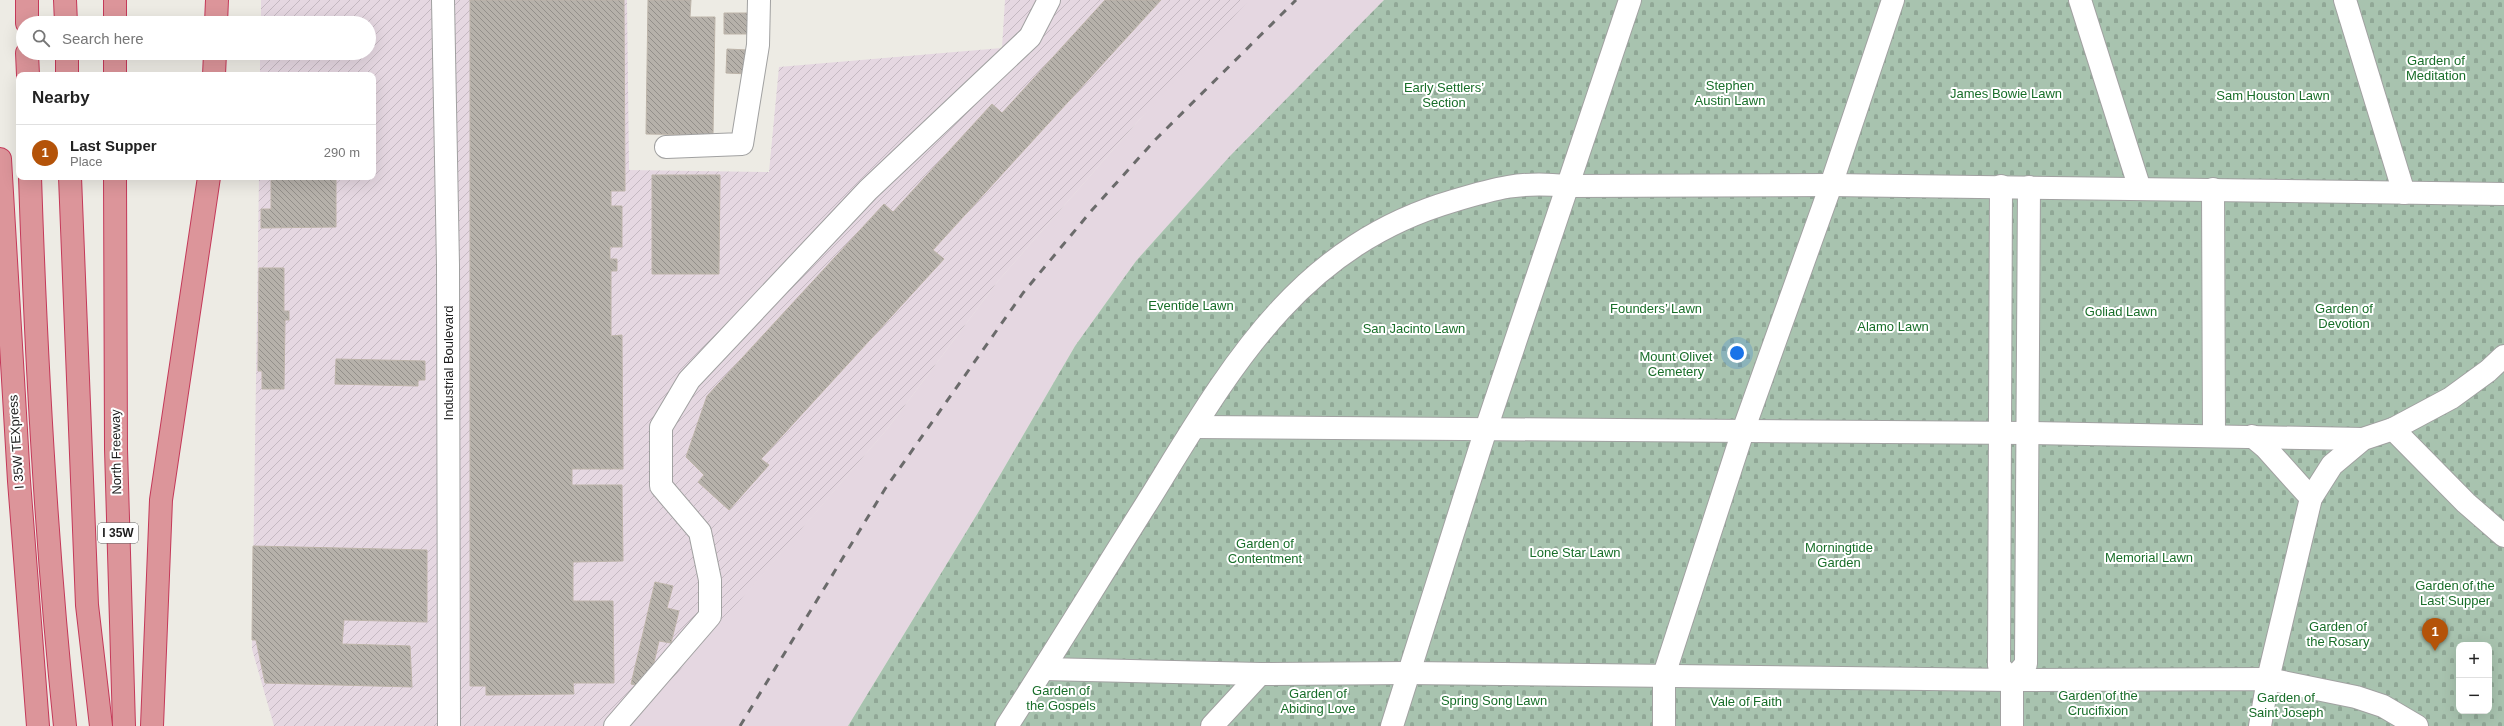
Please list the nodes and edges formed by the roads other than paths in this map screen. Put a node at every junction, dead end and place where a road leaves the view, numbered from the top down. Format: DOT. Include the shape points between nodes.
graph roads {
  1 [pos="27,0"];
  2 [pos="65,0"];
  3 [pos="115,0"];
  4 [pos="217,0"];
  5 [pos="444,0"];
  6 [pos="759,0"];
  7 [pos="1049,0"];
  8 [pos="1630,0"];
  9 [pos="1893,0"];
  10 [pos="2080,0"];
  11 [pos="2344,0"];
  12 [pos="27,16"];
  13 [pos="66,16"];
  14 [pos="115,16"];
  15 [pos="216,16"];
  16 [pos="28,60"];
  17 [pos="66,60"];
  18 [pos="115,60"];
  19 [pos="215,60"];
  20 [pos="28,72"];
  21 [pos="67,72"];
  22 [pos="115,72"];
  23 [pos="214,72"];
  24 [pos="666,148"];
  25 [pos="0,159"];
  26 [pos="30,180"];
  27 [pos="70,180"];
  28 [pos="115,180"];
  29 [pos="208,180"];
  30 [pos="1830,185"];
  31 [pos="1566,186"];
  32 [pos="2001,186"];
  33 [pos="2029,187"];
  34 [pos="2140,189"];
  35 [pos="2213,189"];
  36 [pos="2404,193"];
  37 [pos="2504,194"];
  38 [pos="2504,356"];
  39 [pos="1195,427"];
  40 [pos="1486,429"];
  41 [pos="2393,429"];
  42 [pos="1742,431"];
  43 [pos="2027,433"];
  44 [pos="2001,434"];
  45 [pos="2214,436"];
  46 [pos="2252,436"];
  47 [pos="2363,439"];
  48 [pos="2311,498"];
  49 [pos="2504,536"];
  50 [pos="1044,669"];
  51 [pos="1408,673"];
  52 [pos="1260,674"];
  53 [pos="1664,675"];
  54 [pos="2268,678"];
  55 [pos="2012,680"];
  56 [pos="38,726"];
  57 [pos="65,726"];
  58 [pos="101,726"];
  59 [pos="124,726"];
  60 [pos="152,726"];
  61 [pos="449,726"];
  62 [pos="615,726"];
  63 [pos="1007,726"];
  64 [pos="1212,726"];
  65 [pos="1392,726"];
  66 [pos="1664,726"];
  67 [pos="2012,726"];
  68 [pos="2260,726"];
  69 [pos="2416,726"];
  1 -- 12 [label="highway"];
  2 -- 13 [label="highway"];
  3 -- 14 [label="highway"];
  4 -- 15 [label="highway"];
  5 -- 61 [label="lane, Industrial Boulevard" via="448,265"];
  6 -- 24 [label="lane" via="758,45 742,144"];
  7 -- 62 [label="lane" via="1030,37 868,190 689,380 661,427 661,486 700,532 710,580 710,616"];
  8 -- 31 [label="lane"];
  9 -- 30 [label="lane"];
  10 -- 34 [label="lane"];
  11 -- 36 [label="lane"];
  16 -- 20 [label="highway"];
  17 -- 21 [label="highway"];
  18 -- 22 [label="highway"];
  19 -- 23 [label="highway"];
  25 -- 56 [label="highway, I 35W TEXpress" via="19,481"];
  26 -- 57 [label="highway, I 35W TEXpress" via="38,369"];
  27 -- 58 [label="highway" via="87,605"];
  28 -- 59 [label="highway, North Freeway / I 35W" via="116,449"];
  29 -- 60 [label="highway" via="161,500"];
  30 -- 31 [label="lane"];
  30 -- 32 [label="lane"];
  30 -- 42 [label="lane"];
  31 -- 39 [label="lane" via="1535,183 1496,188 1436,206 1383,228 1328,265 1276,312 1239,359"];
  31 -- 40 [label="lane"];
  32 -- 33 [label="lane"];
  32 -- 44 [label="lane"];
  33 -- 34 [label="lane"];
  33 -- 43 [label="lane"];
  34 -- 35 [label="lane"];
  35 -- 36 [label="lane"];
  35 -- 45 [label="lane"];
  36 -- 37 [label="lane"];
  38 -- 41 [label="lane" via="2488,371 2450,398"];
  39 -- 40 [label="lane"];
  39 -- 50 [label="lane"];
  40 -- 42 [label="lane"];
  40 -- 51 [label="lane"];
  41 -- 47 [label="lane"];
  41 -- 49 [label="lane" via="2466,503"];
  42 -- 44 [label="lane"];
  42 -- 53 [label="lane"];
  43 -- 44 [label="lane"];
  43 -- 45 [label="lane"];
  43 -- 55 [label="lane" via="2026,664"];
  44 -- 55 [label="lane" via="2000,666"];
  45 -- 46 [label="lane"];
  46 -- 47 [label="lane"];
  46 -- 48 [label="lane"];
  47 -- 48 [label="lane" via="2332,465"];
  48 -- 54 [label="lane"];
  50 -- 52 [label="lane"];
  50 -- 63 [label="lane"];
  51 -- 52 [label="lane"];
  51 -- 53 [label="lane"];
  51 -- 65 [label="lane"];
  52 -- 64 [label="lane"];
  53 -- 55 [label="lane"];
  53 -- 66 [label="lane"];
  54 -- 55 [label="lane"];
  54 -- 68 [label="lane"];
  54 -- 69 [label="lane" via="2356,697 2383,706"];
  55 -- 67 [label="lane"];
}
